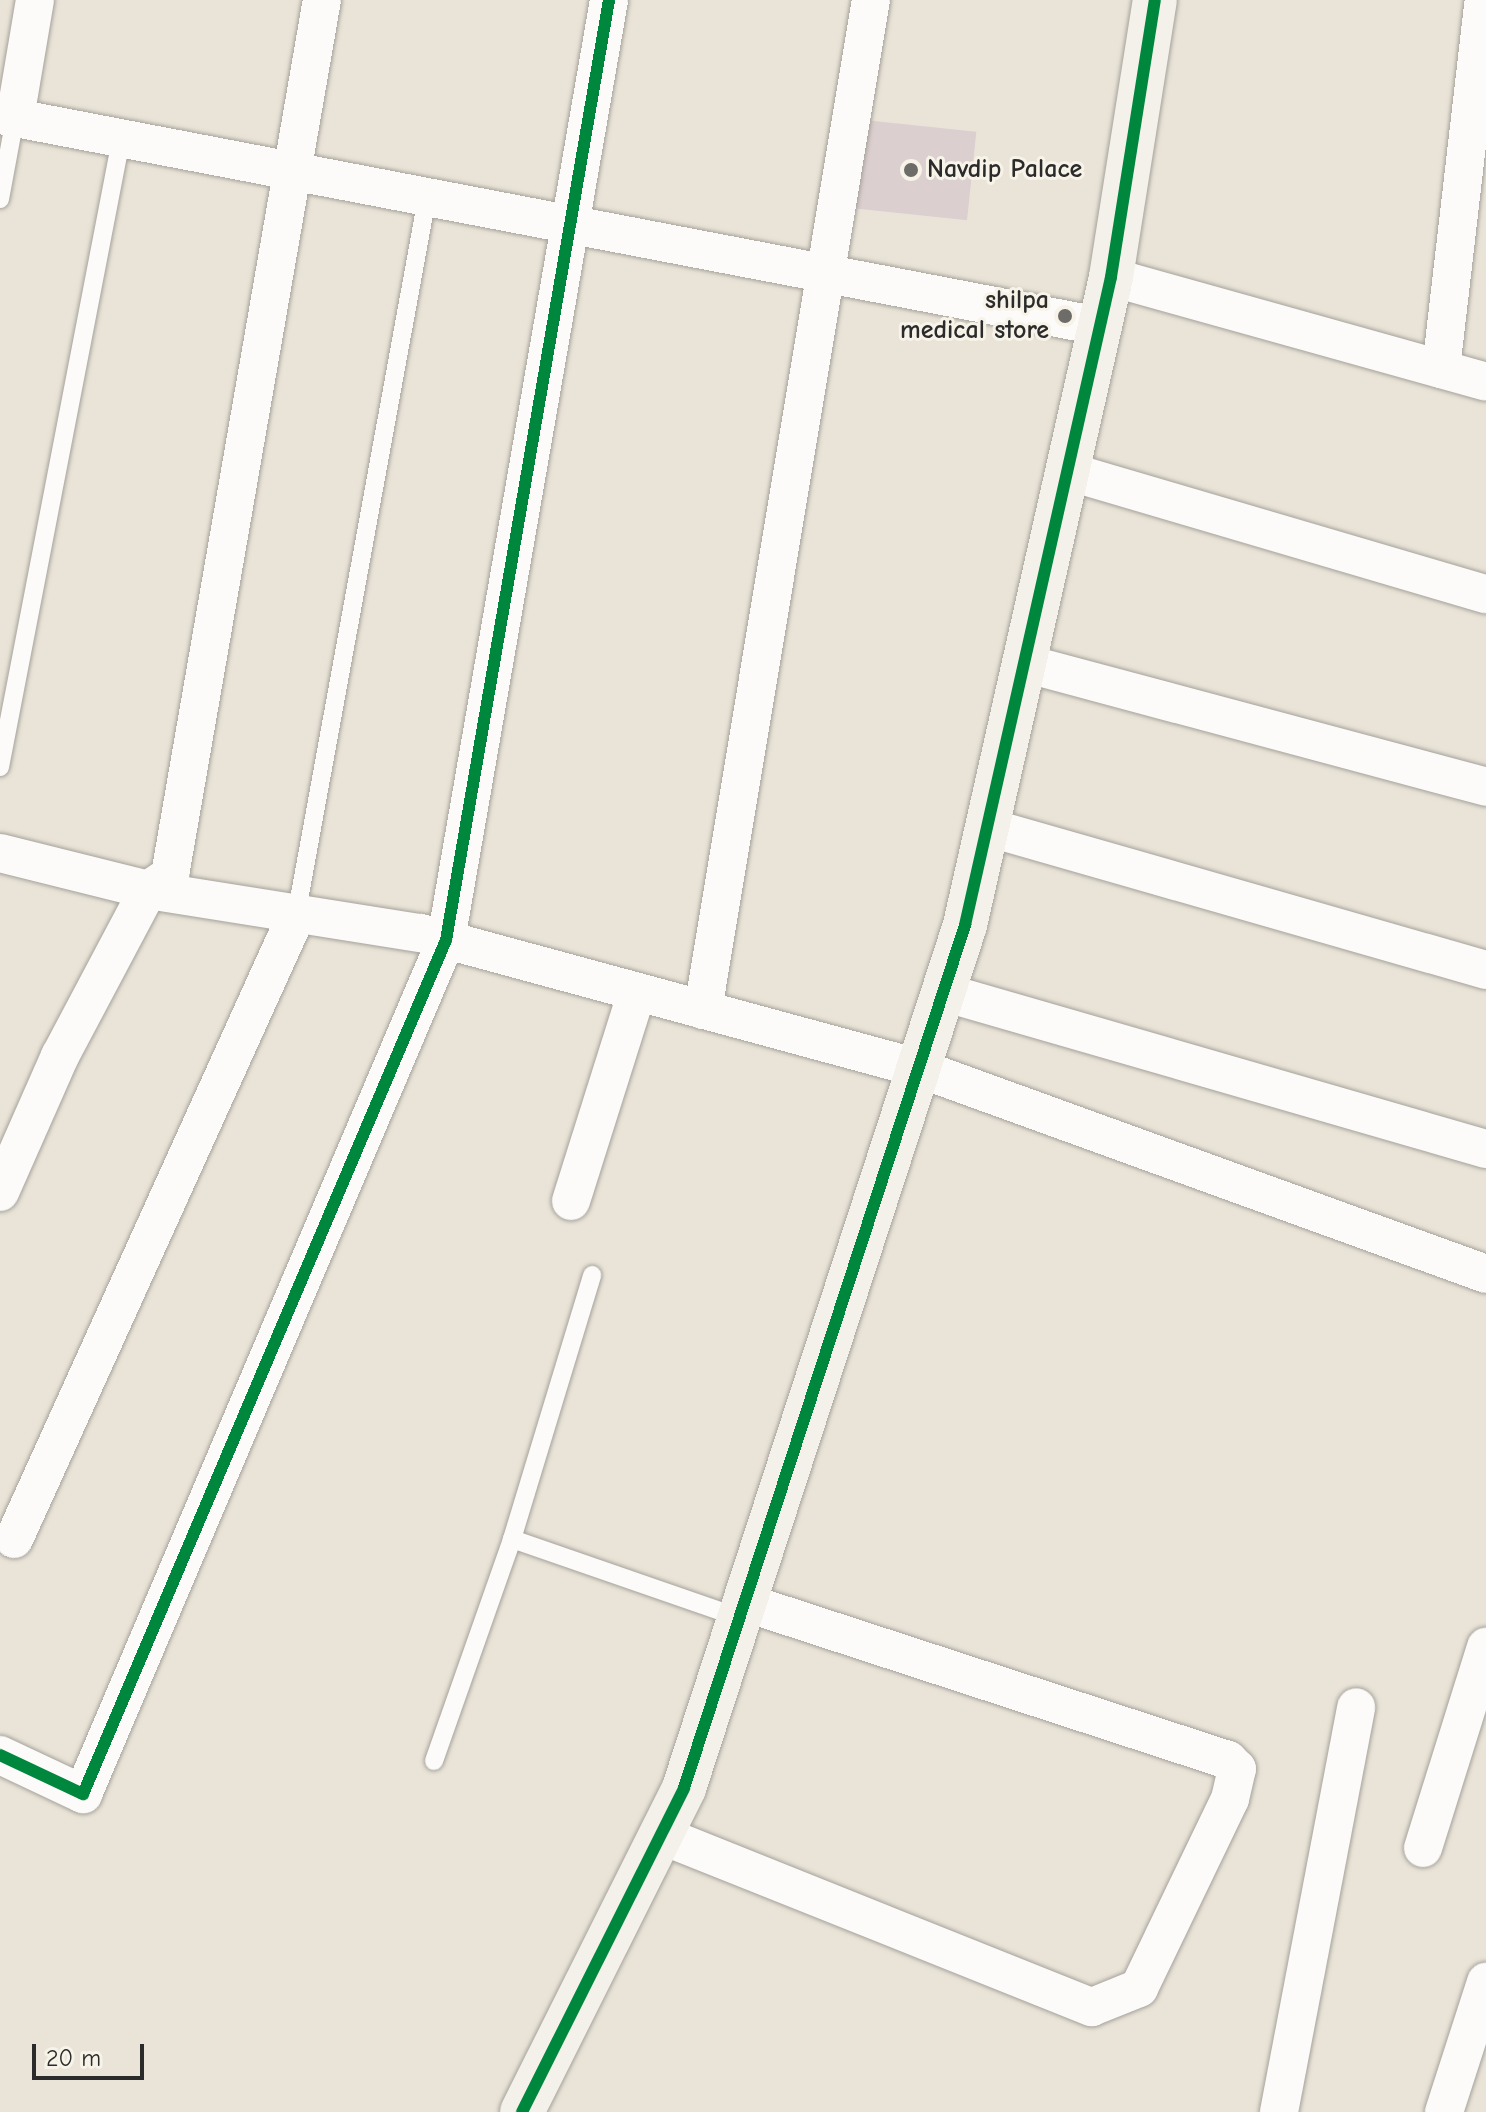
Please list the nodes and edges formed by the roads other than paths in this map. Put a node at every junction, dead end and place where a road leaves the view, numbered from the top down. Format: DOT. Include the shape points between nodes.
graph roads {
  1 [pos="35,0"];
  2 [pos="322,0"];
  3 [pos="609,0"];
  4 [pos="871,0"];
  5 [pos="1155,0"];
  6 [pos="1484,0"];
  7 [pos="7,116"];
  8 [pos="121,140"];
  9 [pos="292,173"];
  10 [pos="427,198"];
  11 [pos="0,199"];
  12 [pos="570,226"];
  13 [pos="826,274"];
  14 [pos="1111,277"];
  15 [pos="1099,326"];
  16 [pos="1441,369"];
  17 [pos="1486,382"];
  18 [pos="1067,471"];
  19 [pos="1486,594"];
  20 [pos="1024,663"];
  21 [pos="0,767"];
  22 [pos="1486,787"];
  23 [pos="987,827"];
  24 [pos="0,853"];
  25 [pos="148,890"];
  26 [pos="296,916"];
  27 [pos="446,940"];
  28 [pos="1486,970"];
  29 [pos="637,992"];
  30 [pos="943,992"];
  31 [pos="703,1010"];
  32 [pos="918,1068"];
  33 [pos="1486,1149"];
  34 [pos="0,1192"];
  35 [pos="571,1201"];
  36 [pos="1486,1274"];
  37 [pos="592,1275"];
  38 [pos="14,1539"];
  39 [pos="512,1539"];
  40 [pos="742,1610"];
  41 [pos="1486,1647"];
  42 [pos="1356,1707"];
  43 [pos="0,1755"];
  44 [pos="434,1761"];
  45 [pos="661,1835"];
  46 [pos="1423,1848"];
  47 [pos="1486,1982"];
  48 [pos="522,2112"];
  49 [pos="1279,2112"];
  50 [pos="1444,2112"];
  1 -- 7 [label="street"];
  2 -- 9 [label="street"];
  3 -- 12 [label="street"];
  4 -- 13 [label="street"];
  5 -- 14 [label="street"];
  6 -- 16 [label="street"];
  7 -- 8 [label="street"];
  7 -- 11 [label="lane"];
  8 -- 9 [label="street"];
  8 -- 21 [label="lane"];
  9 -- 10 [label="street"];
  9 -- 25 [label="street" via="170,875"];
  10 -- 12 [label="street"];
  10 -- 26 [label="lane"];
  12 -- 13 [label="street"];
  12 -- 27 [label="street"];
  13 -- 15 [label="street"];
  13 -- 31 [label="street"];
  14 -- 15 [label="street"];
  14 -- 16 [label="street"];
  15 -- 18 [label="street"];
  16 -- 17 [label="street"];
  18 -- 19 [label="street"];
  18 -- 20 [label="street"];
  20 -- 22 [label="street"];
  20 -- 23 [label="street"];
  23 -- 28 [label="street"];
  23 -- 30 [label="street"];
  24 -- 25 [label="street"];
  25 -- 26 [label="street"];
  25 -- 34 [label="street" via="60,1056"];
  26 -- 27 [label="street"];
  26 -- 38 [label="street"];
  27 -- 29 [label="street"];
  27 -- 43 [label="street" via="83,1794"];
  29 -- 31 [label="street"];
  29 -- 35 [label="street"];
  30 -- 32 [label="street"];
  30 -- 33 [label="street"];
  31 -- 32 [label="street"];
  32 -- 36 [label="street"];
  32 -- 40 [label="street"];
  37 -- 39 [label="lane"];
  39 -- 40 [label="lane"];
  39 -- 44 [label="lane"];
  40 -- 45 [label="street" via="684,1788"];
  40 -- 45 [label="street" via="1228,1760 1237,1769 1230,1799 1139,1988 1092,2007"];
  41 -- 46 [label="street"];
  42 -- 49 [label="street"];
  45 -- 48 [label="street"];
  47 -- 50 [label="street"];
}
